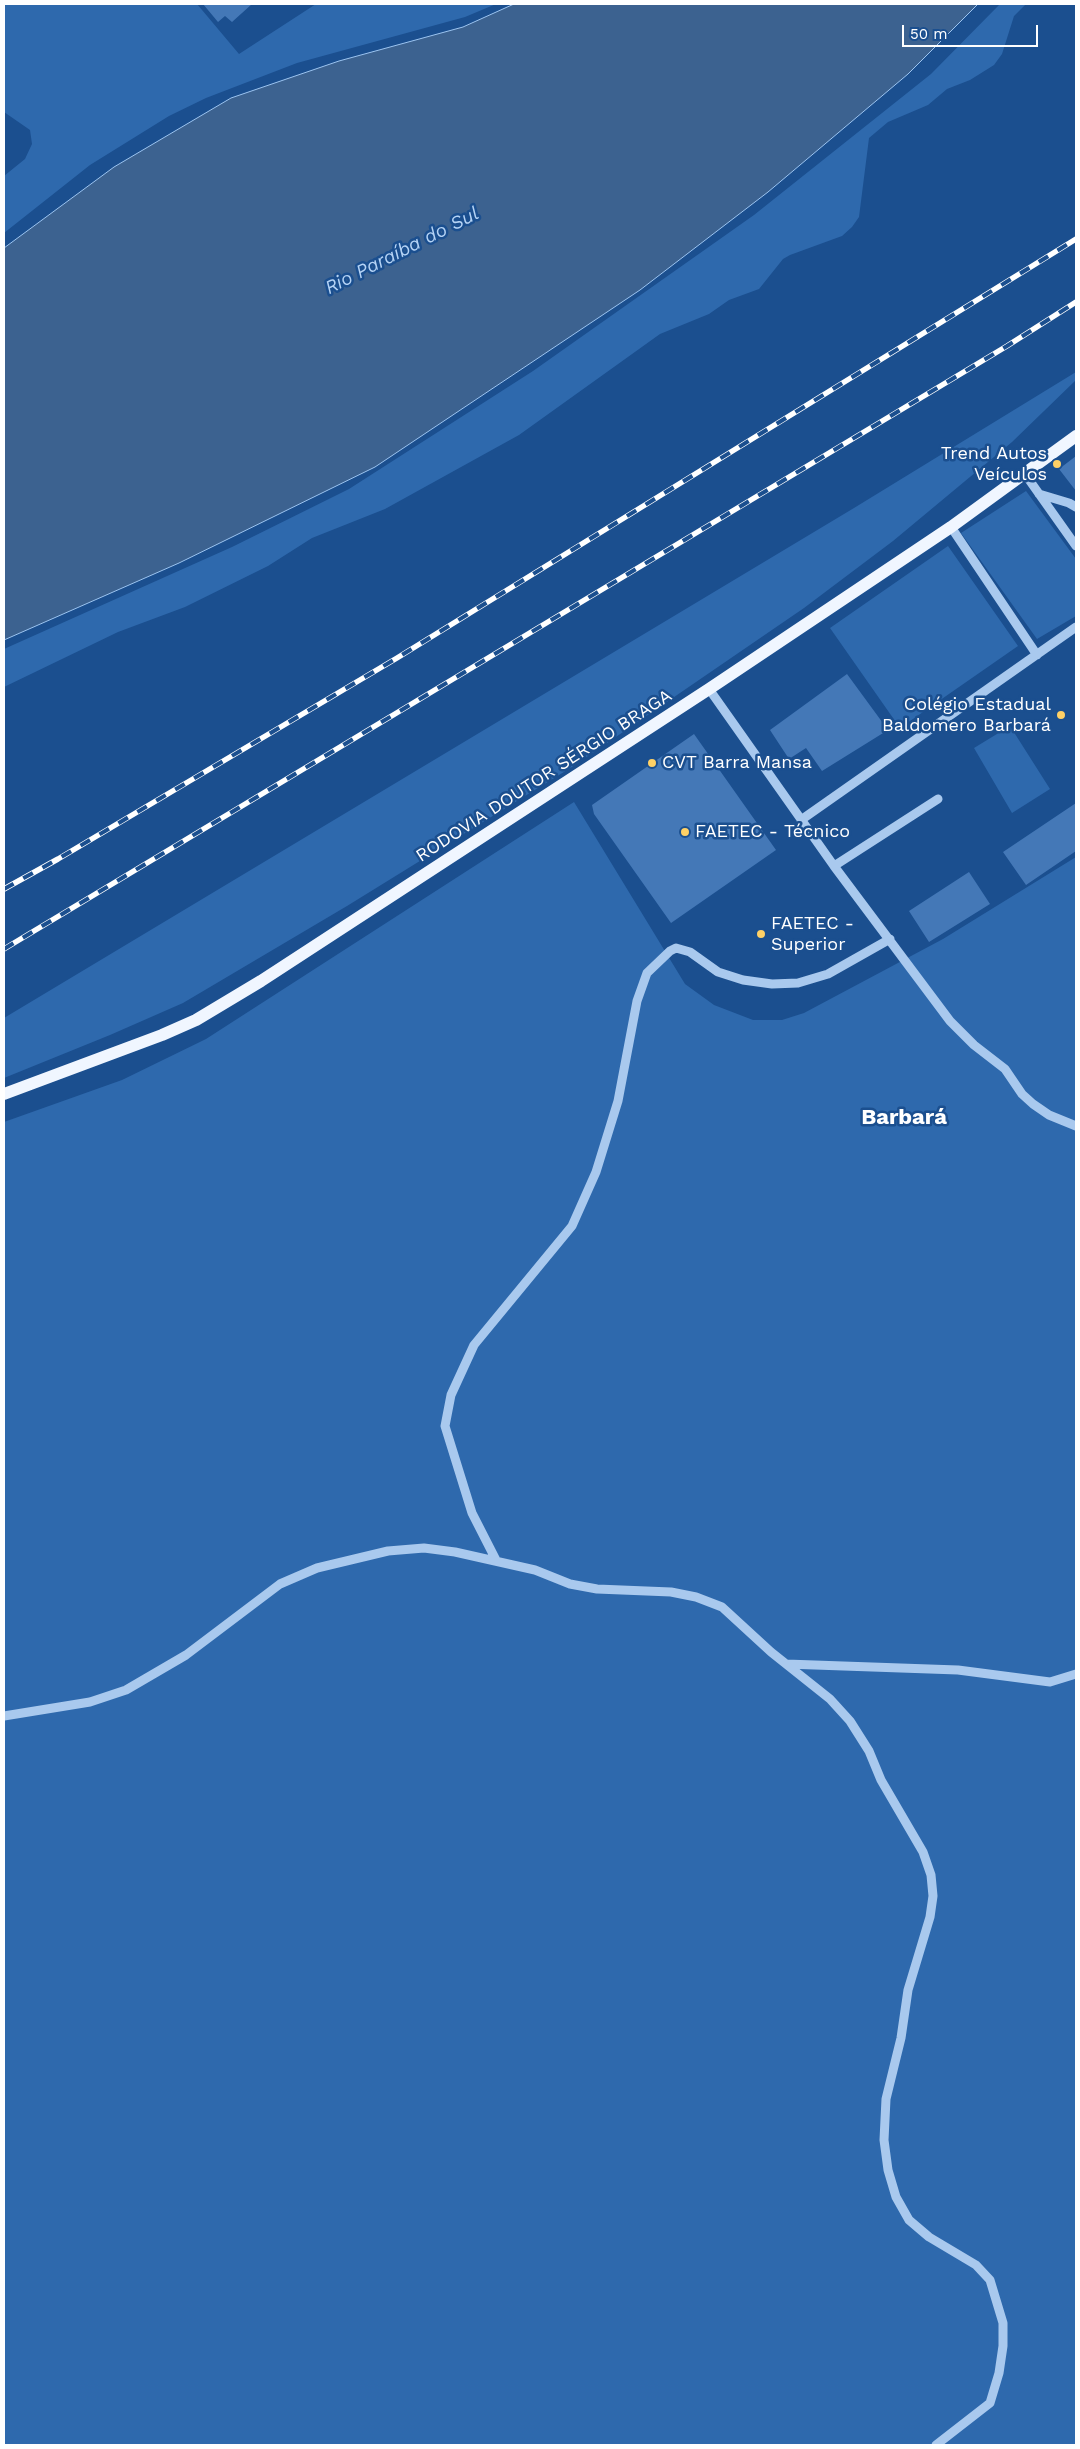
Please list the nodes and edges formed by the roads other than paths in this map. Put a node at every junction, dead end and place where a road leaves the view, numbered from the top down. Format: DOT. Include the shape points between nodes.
graph roads {
  1 [pos="1076,436"];
  2 [pos="1025,474"];
  3 [pos="1039,494"];
  4 [pos="1076,507"];
  5 [pos="951,527"];
  6 [pos="1076,546"];
  7 [pos="1076,627"];
  8 [pos="1037,655"];
  9 [pos="709,689"];
  10 [pos="938,799"];
  11 [pos="801,820"];
  12 [pos="834,866"];
  13 [pos="890,939"];
  14 [pos="4,1094"];
  15 [pos="1076,1126"];
  16 [pos="496,1560"];
  17 [pos="786,1664"];
  18 [pos="1076,1674"];
  19 [pos="4,1716"];
  20 [pos="936,2445"];
  1 -- 2 [label="main road, RODOVIA DOUTOR SÉRGIO BRAGA"];
  2 -- 3 [label="street"];
  2 -- 5 [label="main road, RODOVIA DOUTOR SÉRGIO BRAGA"];
  3 -- 4 [label="street"];
  3 -- 6 [label="street"];
  5 -- 8 [label="street"];
  5 -- 9 [label="main road, RODOVIA DOUTOR SÉRGIO BRAGA"];
  7 -- 8 [label="street"];
  8 -- 11 [label="street"];
  9 -- 11 [label="street"];
  9 -- 14 [label="main road, RODOVIA DOUTOR SÉRGIO BRAGA" via="196,1020 127,1050"];
  10 -- 12 [label="street"];
  11 -- 12 [label="street"];
  12 -- 13 [label="street"];
  13 -- 15 [label="street" via="950,1021 1005,1069 1022,1094 1049,1115"];
  13 -- 16 [label="street" via="828,974 798,983 772,984 732,977 718,972 690,952 676,948 647,973 637,1001 618,1101 596,1172 572,1226 474,1345 451,1395 445,1426 472,1513"];
  16 -- 17 [label="street" via="535,1570 570,1584 597,1589 671,1592 696,1597 722,1607"];
  16 -- 19 [label="street" via="424,1548 356,1557 317,1568 280,1584 186,1655 126,1690 90,1702"];
  17 -- 18 [label="street" via="958,1670 1050,1682"];
  17 -- 20 [label="street" via="830,1699 850,1720 923,1852 931,1875 930,1917 908,1990 901,2038 886,2100 884,2140 888,2170 896,2197 909,2220 976,2265 990,2280 1003,2323 999,2373 990,2403"];
}
